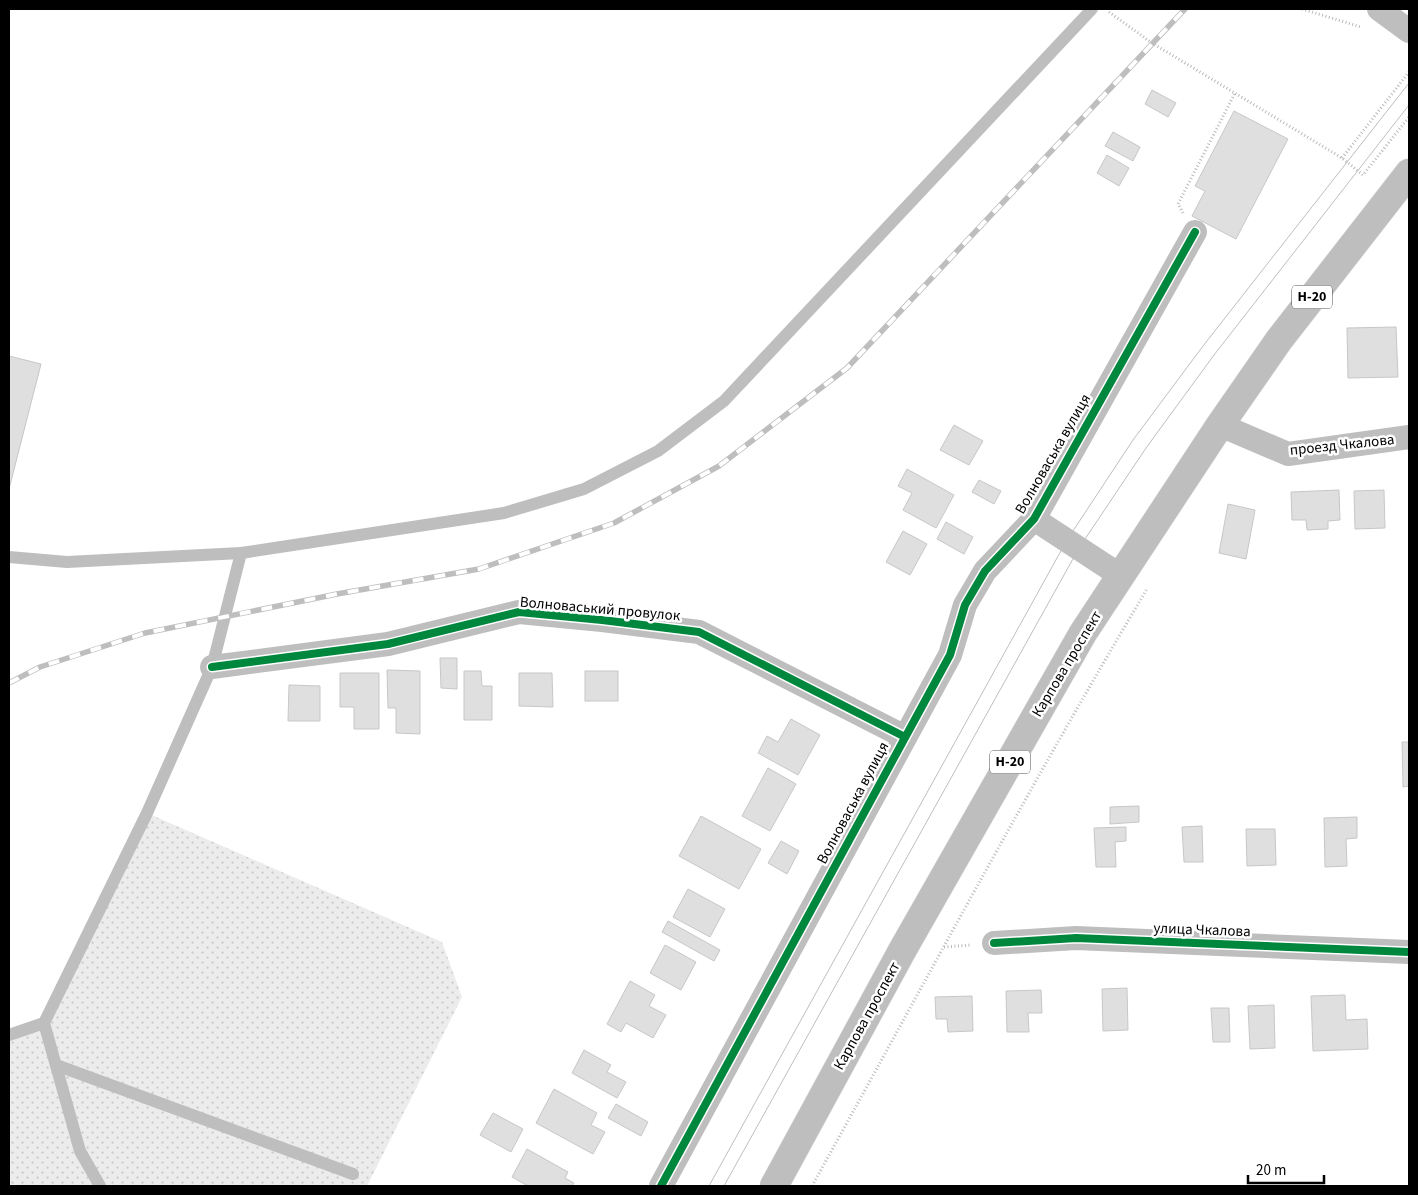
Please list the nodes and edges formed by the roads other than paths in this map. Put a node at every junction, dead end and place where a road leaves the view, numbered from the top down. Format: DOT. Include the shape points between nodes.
graph roads {
  1 [pos="1092,9"];
  2 [pos="1379,9"];
  3 [pos="1409,30"];
  4 [pos="1409,174"];
  5 [pos="1196,232"];
  6 [pos="1220,425"];
  7 [pos="1409,437"];
  8 [pos="1034,519"];
  9 [pos="241,553"];
  10 [pos="9,558"];
  11 [pos="1121,576"];
  12 [pos="212,667"];
  13 [pos="905,737"];
  14 [pos="994,944"];
  15 [pos="1409,952"];
  16 [pos="44,1023"];
  17 [pos="9,1035"];
  18 [pos="56,1065"];
  19 [pos="353,1174"];
  20 [pos="100,1186"];
  21 [pos="661,1186"];
  22 [pos="774,1186"];
  1 -- 9 [label="lane" via="724,400 658,451 584,489 504,513"];
  2 -- 3 [label="street"];
  4 -- 6 [label="main road, Карпова проспект / Н-20" via="1279,340"];
  5 -- 8 [label="street, Волноваська вулиця"];
  6 -- 7 [label="street, проезд Чкалова" via="1288,454"];
  6 -- 11 [label="main road, Карпова проспект / Н-20"];
  8 -- 11 [label="street"];
  8 -- 13 [label="street, Волноваська вулиця" via="985,571 965,605 950,655"];
  9 -- 10 [label="lane" via="67,562"];
  9 -- 12 [label="lane"];
  11 -- 22 [label="main road, Карпова проспект / Н-20" via="1084,633 918,924"];
  12 -- 13 [label="street, Волноваський провулок" via="388,644 519,612 602,620 699,632"];
  12 -- 16 [label="lane" via="147,813"];
  13 -- 21 [label="street, Волноваська вулиця"];
  14 -- 15 [label="street, улица Чкалова" via="1076,938"];
  16 -- 17 [label="lane"];
  16 -- 18 [label="lane"];
  18 -- 19 [label="lane"];
  18 -- 20 [label="lane" via="80,1151"];
}
